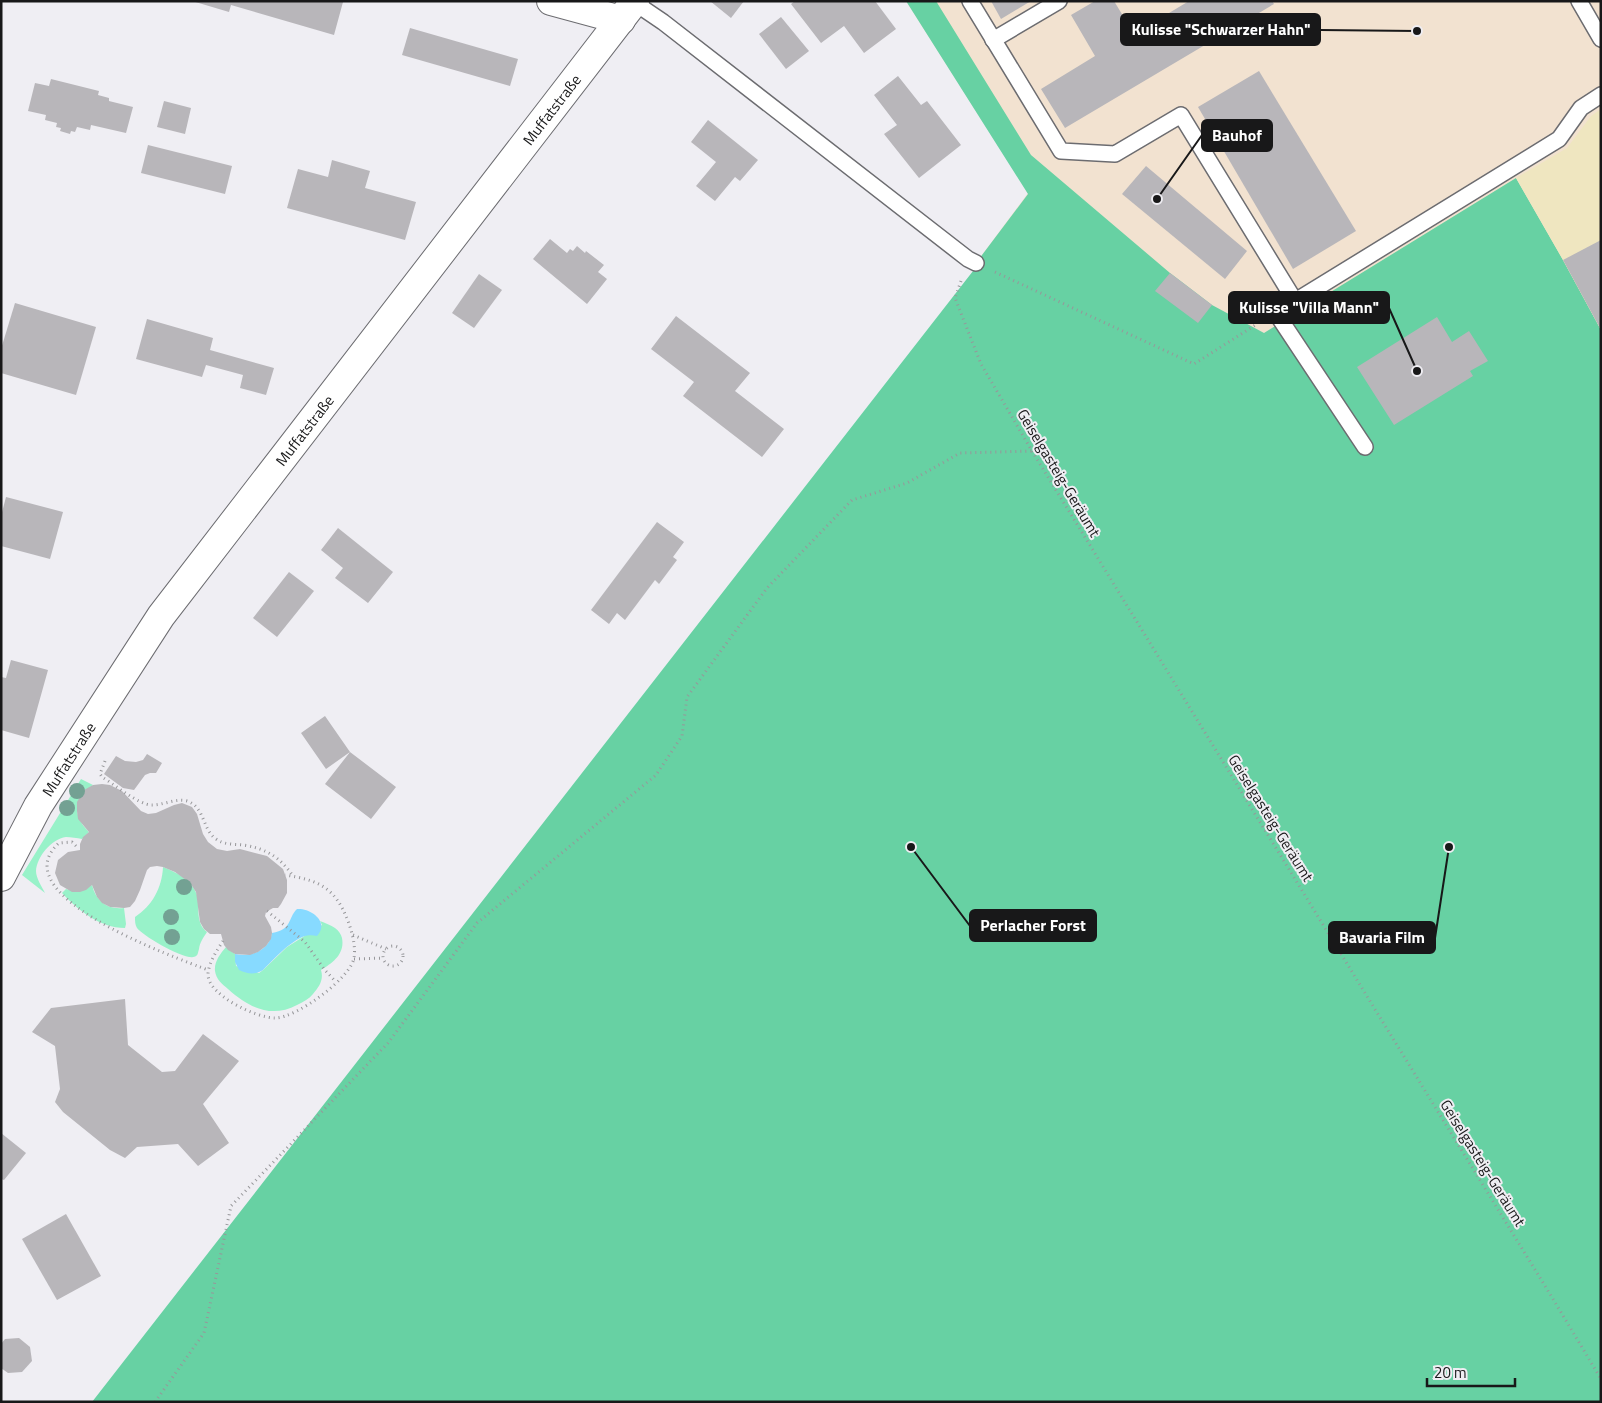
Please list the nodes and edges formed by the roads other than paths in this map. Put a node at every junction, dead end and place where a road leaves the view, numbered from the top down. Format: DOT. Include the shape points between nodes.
graph roads {
  1 [pos="551,1"];
  2 [pos="970,1"];
  3 [pos="1059,1"];
  4 [pos="1579,1"];
  5 [pos="630,8"];
  6 [pos="1601,39"];
  7 [pos="993,40"];
  8 [pos="1601,95"];
  9 [pos="972,261"];
  10 [pos="1296,301"];
  11 [pos="1365,447"];
  12 [pos="1,877"];
  1 -- 5 [label="street"];
  2 -- 7 [label="lane"];
  3 -- 7 [label="lane"];
  4 -- 6 [label="lane"];
  5 -- 9 [label="lane" via="663,22"];
  5 -- 12 [label="street, Muffatstraße" via="161,616 38,806"];
  7 -- 10 [label="lane" via="1061,151 1115,154 1181,116"];
  8 -- 10 [label="lane" via="1581,108 1559,138"];
  10 -- 11 [label="lane" via="1276,313"];
}
